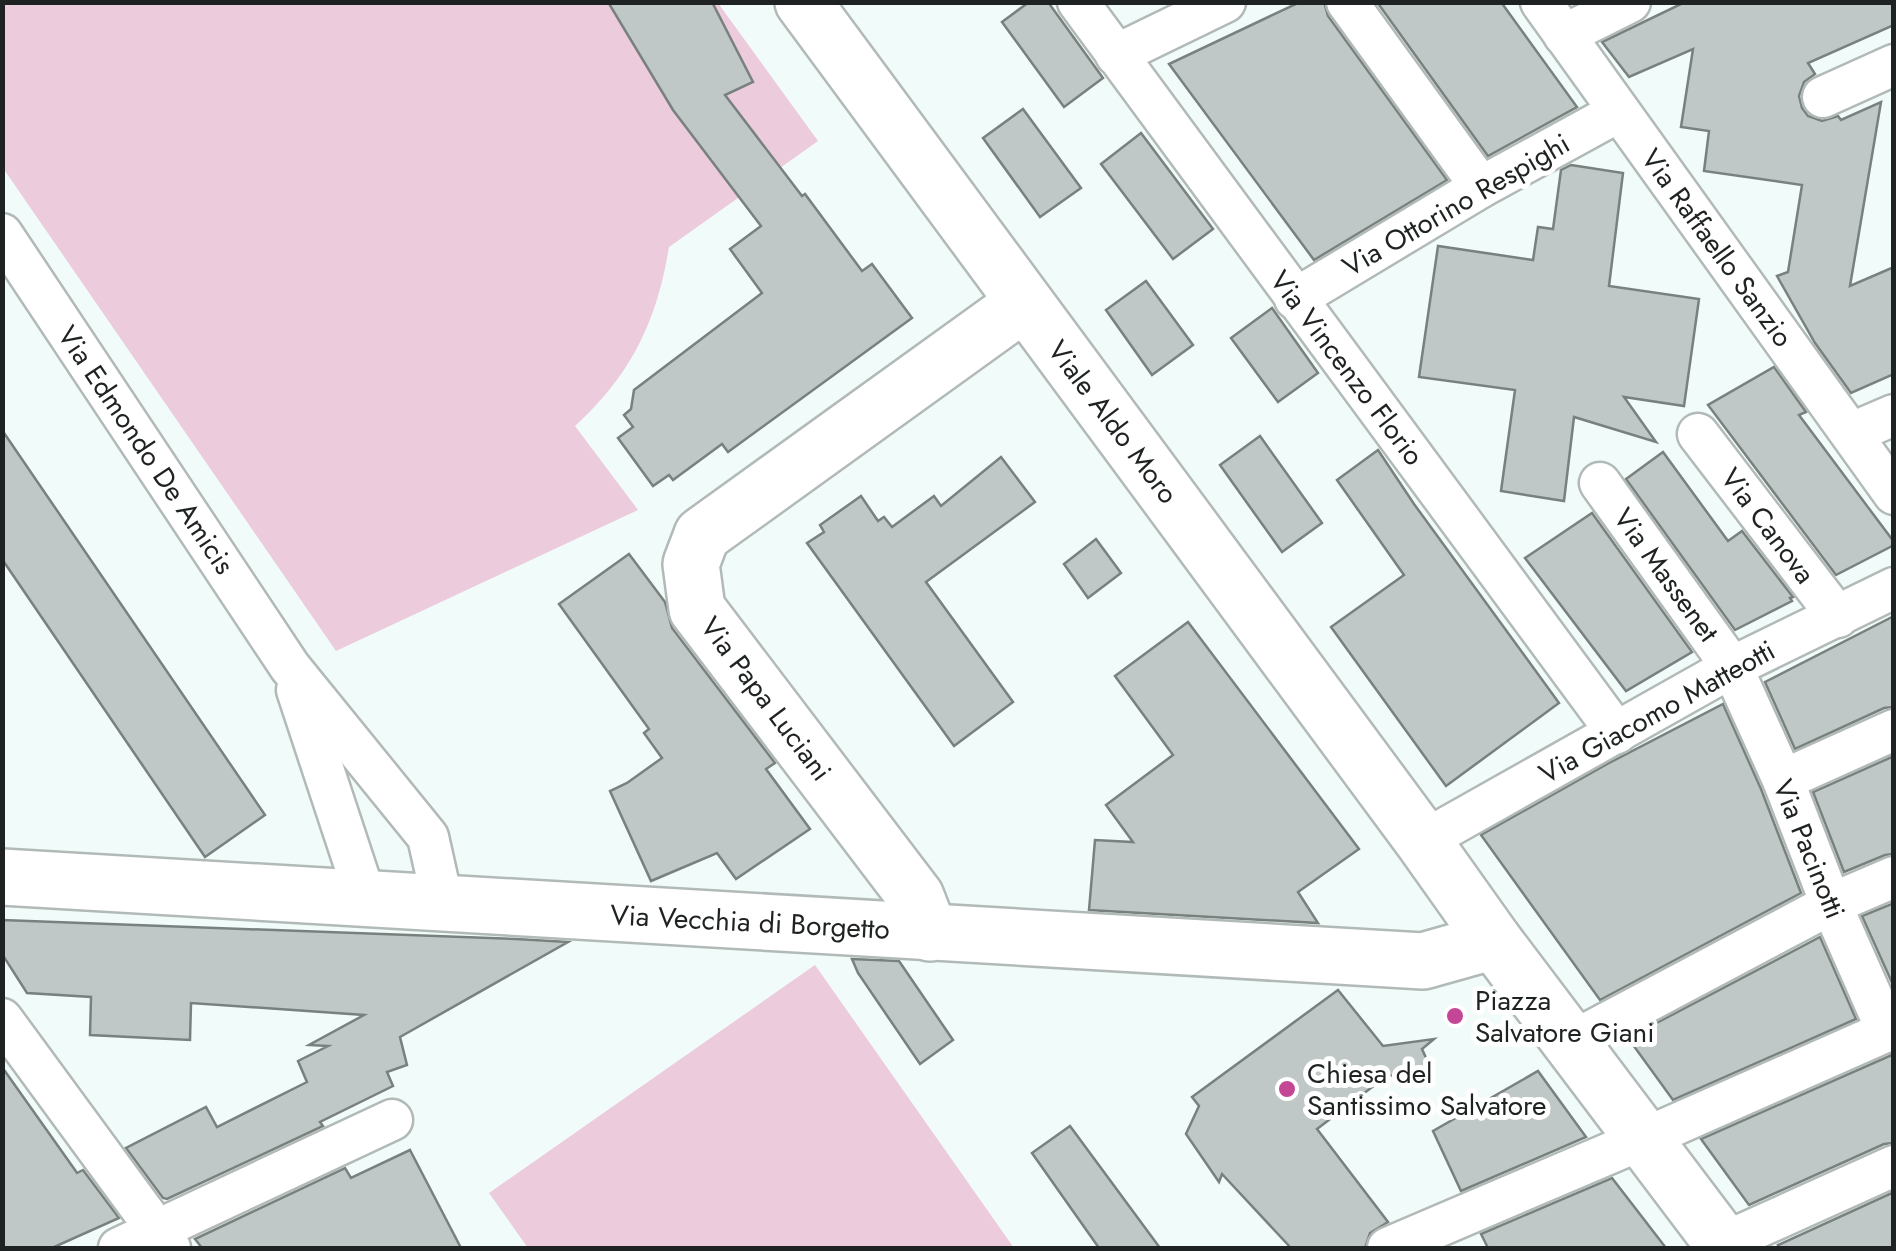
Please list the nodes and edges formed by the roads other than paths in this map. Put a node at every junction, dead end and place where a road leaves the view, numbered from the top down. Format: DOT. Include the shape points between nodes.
graph roads {
  1 [pos="803,2"];
  2 [pos="1078,2"];
  3 [pos="1225,2"];
  4 [pos="1347,2"];
  5 [pos="1630,2"];
  6 [pos="1552,19"];
  7 [pos="1137,32"];
  8 [pos="1894,65"];
  9 [pos="1823,98"];
  10 [pos="1618,112"];
  11 [pos="1481,187"];
  12 [pos="2,234"];
  13 [pos="1295,299"];
  14 [pos="1024,303"];
  15 [pos="1894,415"];
  16 [pos="1698,434"];
  17 [pos="1852,434"];
  18 [pos="1600,483"];
  19 [pos="1894,494"];
  20 [pos="1894,588"];
  21 [pos="1838,617"];
  22 [pos="290,667"];
  23 [pos="1732,667"];
  24 [pos="1894,730"];
  25 [pos="1617,732"];
  26 [pos="1783,780"];
  27 [pos="1423,841"];
  28 [pos="1894,877"];
  29 [pos="2,878"];
  30 [pos="366,899"];
  31 [pos="443,904"];
  32 [pos="1831,904"];
  33 [pos="930,933"];
  34 [pos="1494,941"];
  35 [pos="2,1019"];
  36 [pos="1890,1029"];
  37 [pos="1571,1042"];
  38 [pos="392,1120"];
  39 [pos="1644,1139"];
  40 [pos="1894,1166"];
  41 [pos="163,1239"];
  42 [pos="1720,1247"];
  43 [pos="119,1248"];
  44 [pos="1388,1248"];
  1 -- 14 [label="main road, Viale Aldo Moro"];
  2 -- 7 [label="street, Via Vincenzo Florio"];
  3 -- 7 [label="street"];
  4 -- 11 [label="street"];
  5 -- 6 [label="street"];
  6 -- 10 [label="street, Via Raffaello Sanzio"];
  7 -- 13 [label="street, Via Vincenzo Florio"];
  8 -- 9 [label="street"];
  10 -- 11 [label="street, Via Ottorino Respighi"];
  10 -- 17 [label="street, Via Raffaello Sanzio"];
  11 -- 13 [label="street, Via Ottorino Respighi"];
  12 -- 22 [label="street, Via Edmondo De Amicis"];
  13 -- 25 [label="street, Via Vincenzo Florio"];
  14 -- 27 [label="main road, Viale Aldo Moro"];
  14 -- 33 [label="main road, Via Papa Luciani" via="702,535 691,564 698,610 916,897"];
  15 -- 17 [label="street"];
  16 -- 21 [label="street, Via Canova"];
  17 -- 19 [label="street, Via Raffaello Sanzio"];
  18 -- 23 [label="street, Via Massenet"];
  20 -- 21 [label="street, Via Giacomo Matteotti"];
  21 -- 23 [label="street, Via Giacomo Matteotti"];
  22 -- 30 [label="street"];
  22 -- 31 [label="street" via="428,837"];
  23 -- 25 [label="street, Via Giacomo Matteotti"];
  23 -- 26 [label="street, Via Pacinotti"];
  24 -- 26 [label="street"];
  25 -- 27 [label="street, Via Giacomo Matteotti"];
  26 -- 32 [label="street, Via Pacinotti"];
  27 -- 34 [label="main road, Viale Aldo Moro"];
  28 -- 32 [label="street"];
  29 -- 30 [label="main road, Via Vecchia di Borgetto"];
  30 -- 31 [label="main road, Via Vecchia di Borgetto"];
  31 -- 33 [label="main road, Via Vecchia di Borgetto"];
  32 -- 36 [label="street, Via Pacinotti"];
  32 -- 37 [label="street"];
  33 -- 34 [label="main road, Via Vecchia di Borgetto" via="1422,961"];
  34 -- 37 [label="main road, Viale Aldo Moro"];
  35 -- 41 [label="street"];
  36 -- 39 [label="street"];
  37 -- 39 [label="main road, Viale Aldo Moro"];
  38 -- 41 [label="street"];
  39 -- 42 [label="main road, Viale Aldo Moro"];
  39 -- 44 [label="street"];
  40 -- 42 [label="street"];
  41 -- 43 [label="street"];
}
